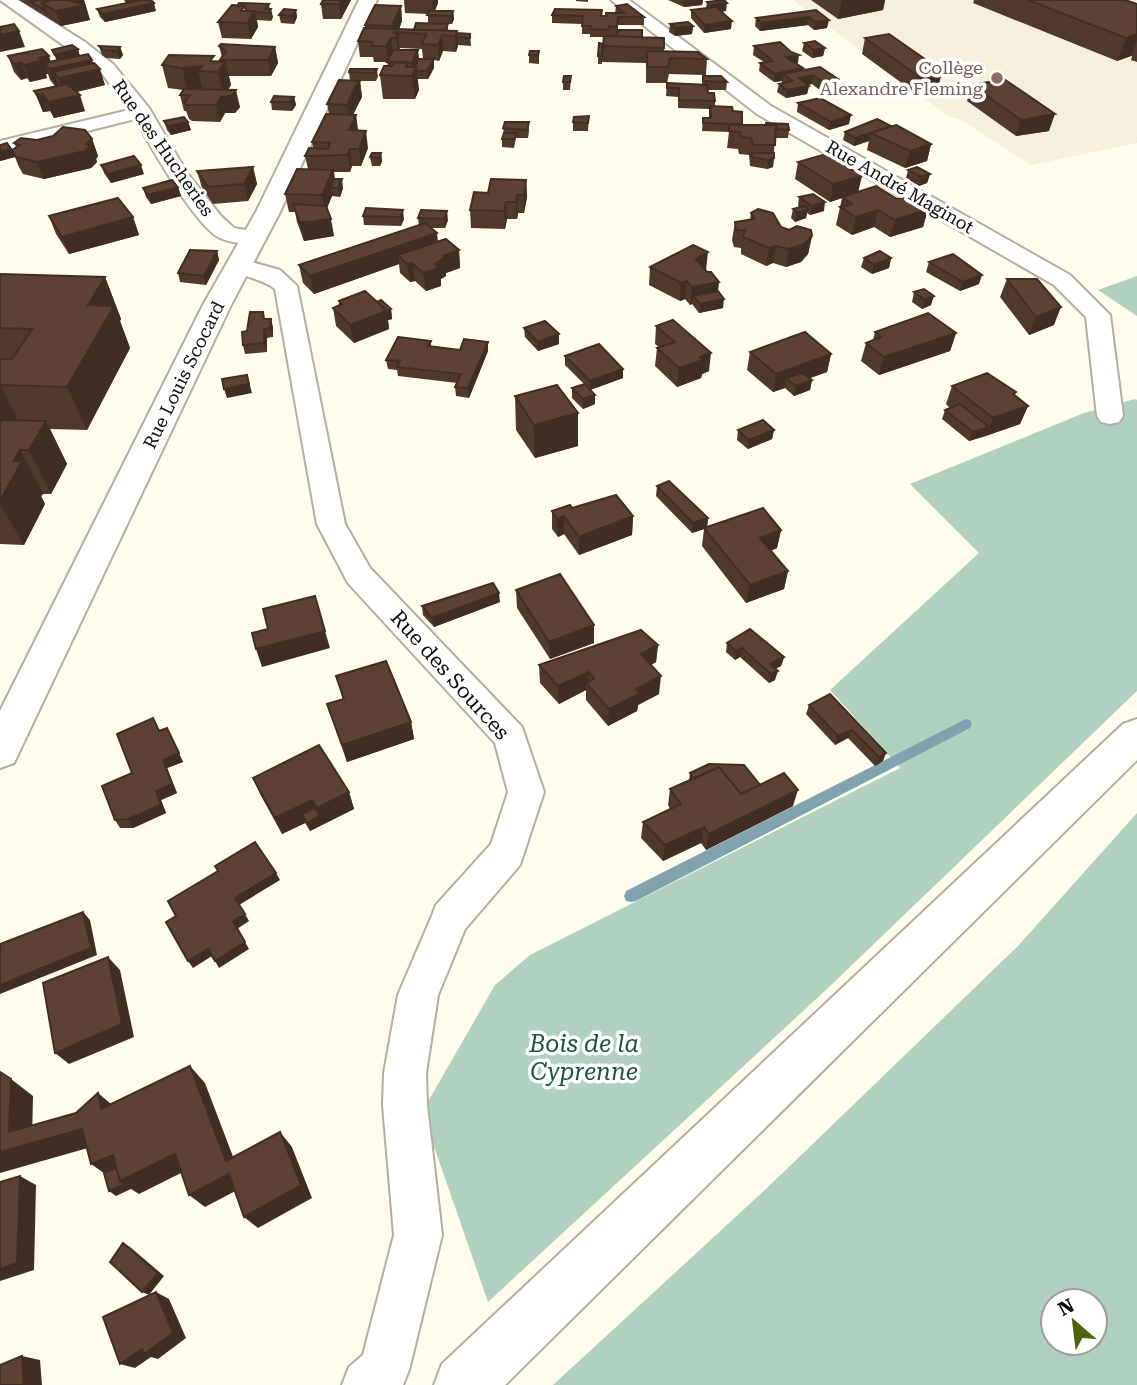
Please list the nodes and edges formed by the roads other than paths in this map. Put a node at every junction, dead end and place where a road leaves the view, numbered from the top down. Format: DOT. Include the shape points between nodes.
graph roads {
  1 [pos="7,0"];
  2 [pos="368,0"];
  3 [pos="619,0"];
  4 [pos="46,26"];
  5 [pos="23,31"];
  6 [pos="142,112"];
  7 [pos="0,147"];
  8 [pos="256,238"];
  9 [pos="241,266"];
  10 [pos="1111,416"];
  11 [pos="1137,735"];
  12 [pos="0,751"];
  13 [pos="367,1385"];
  14 [pos="463,1385"];
  1 -- 4 [label="street, Rue des Hucheries"];
  2 -- 8 [label="main road, Rue Louis Scocard"];
  3 -- 10 [label="street, Rue André Maginot" via="764,110 1062,281 1098,315"];
  4 -- 5 [label="street"];
  4 -- 6 [label="street, Rue des Hucheries" via="107,68"];
  6 -- 7 [label="street"];
  6 -- 8 [label="street, Rue des Hucheries" via="178,175 213,221 227,233"];
  8 -- 9 [label="main road, Rue Louis Scocard"];
  9 -- 12 [label="main road, Rue Louis Scocard"];
  9 -- 13 [label="street, Rue des Sources" via="272,275 286,286 331,524 353,565 510,737 526,792 507,853 450,918 418,995 405,1073 405,1105 418,1235 384,1370"];
  11 -- 14 [label="main road"];
}
